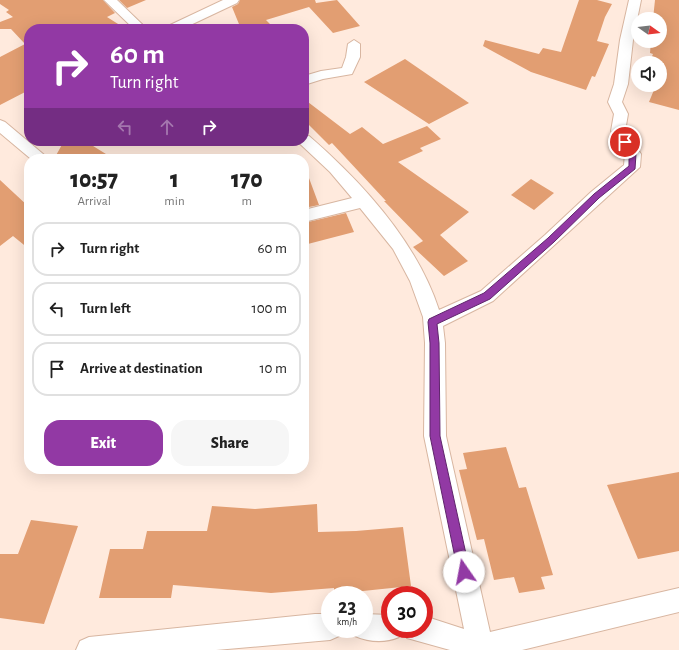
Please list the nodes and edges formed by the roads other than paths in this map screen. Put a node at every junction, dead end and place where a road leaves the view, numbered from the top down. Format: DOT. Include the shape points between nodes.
graph roads {
  1 [pos="110,0"];
  2 [pos="233,0"];
  3 [pos="635,0"];
  4 [pos="136,24"];
  5 [pos="183,24"];
  6 [pos="354,44"];
  7 [pos="309,79"];
  8 [pos="0,125"];
  9 [pos="309,144"];
  10 [pos="24,145"];
  11 [pos="25,146"];
  12 [pos="35,154"];
  13 [pos="365,201"];
  14 [pos="309,215"];
  15 [pos="432,322"];
  16 [pos="679,600"];
  17 [pos="321,626"];
  18 [pos="433,632"];
  19 [pos="480,648"];
  20 [pos="92,650"];
  1 -- 4 [label="street"];
  2 -- 5 [label="street"];
  3 -- 15 [label="street" via="629,20 623,77 615,102 621,114 618,131 633,154 632,167 487,296"];
  6 -- 7 [label="street" via="353,57 347,71"];
  8 -- 10 [label="street"];
  9 -- 13 [label="street" via="336,168"];
  11 -- 12 [label="street"];
  13 -- 14 [label="street"];
  13 -- 15 [label="street" via="399,244 420,281"];
  15 -- 19 [label="street" via="435,343 435,436"];
  16 -- 19 [label="street"];
  17 -- 20 [label="street"];
  18 -- 19 [label="street"];
}
